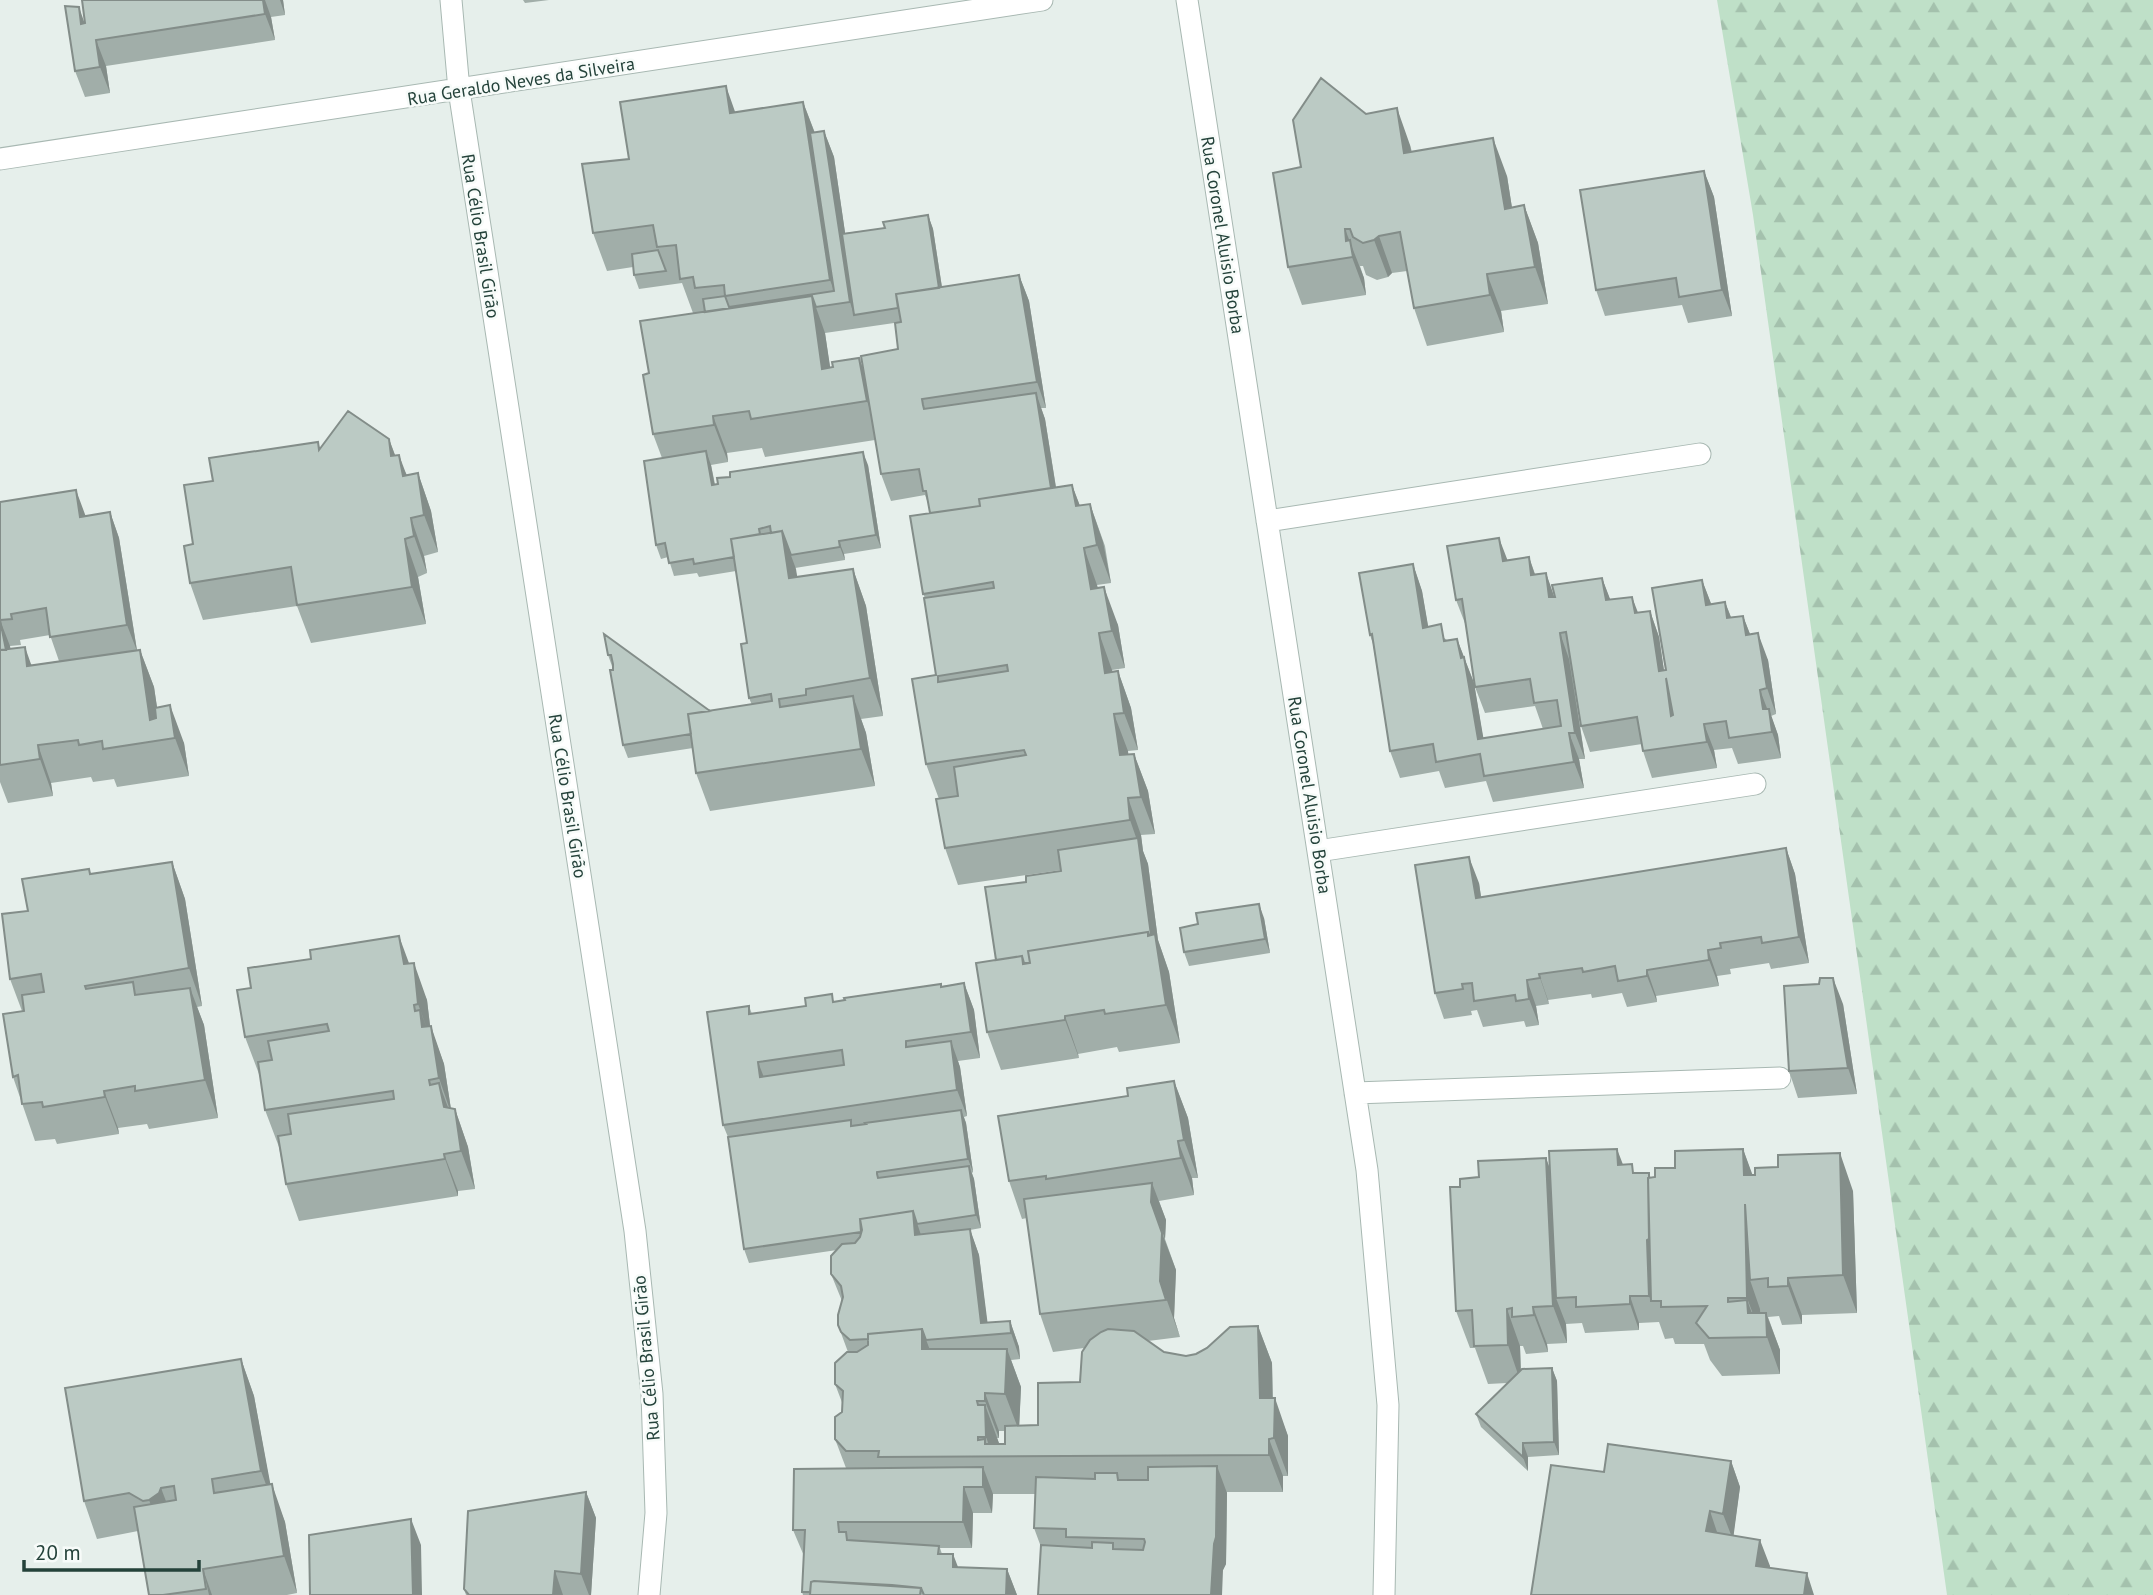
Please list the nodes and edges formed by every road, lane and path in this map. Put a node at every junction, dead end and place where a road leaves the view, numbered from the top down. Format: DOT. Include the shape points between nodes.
graph roads {
  1 [pos="451,0"];
  2 [pos="1042,0"];
  3 [pos="1187,0"];
  4 [pos="459,90"];
  5 [pos="0,159"];
  6 [pos="1700,454"];
  7 [pos="1267,521"];
  8 [pos="1755,784"];
  9 [pos="1318,851"];
  10 [pos="1780,1079"];
  11 [pos="1355,1093"];
  12 [pos="649,1595"];
  13 [pos="1384,1595"];
  1 -- 4 [label="street, Rua Célio Brasil Girão"];
  2 -- 4 [label="street, Rua Geraldo Neves da Silveira"];
  3 -- 7 [label="street, Rua Coronel Aluisio Borba"];
  4 -- 5 [label="street, Rua Geraldo Neves da Silveira"];
  4 -- 12 [label="street, Rua Célio Brasil Girão" via="635,1231 652,1394 656,1513"];
  6 -- 7 [label="street"];
  7 -- 9 [label="street, Rua Coronel Aluisio Borba"];
  8 -- 9 [label="street"];
  9 -- 11 [label="street, Rua Coronel Aluisio Borba"];
  10 -- 11 [label="street"];
  11 -- 13 [label="street, Rua Coronel Aluisio Borba" via="1367,1170 1388,1405"];
}
